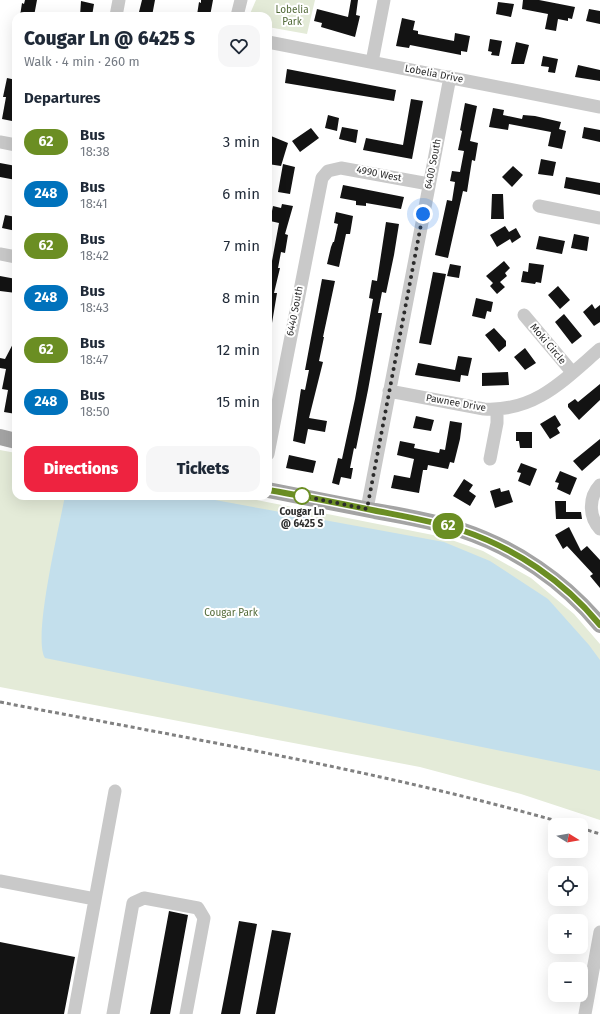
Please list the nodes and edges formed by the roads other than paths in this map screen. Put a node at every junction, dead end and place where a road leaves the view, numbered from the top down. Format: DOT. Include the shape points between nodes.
graph roads {
  1 [pos="119,0"];
  2 [pos="241,0"];
  3 [pos="384,0"];
  4 [pos="117,12"];
  5 [pos="238,12"];
  6 [pos="272,43"];
  7 [pos="372,62"];
  8 [pos="450,77"];
  9 [pos="600,107"];
  10 [pos="0,142"];
  11 [pos="12,144"];
  12 [pos="328,171"];
  13 [pos="429,184"];
  14 [pos="539,206"];
  15 [pos="600,218"];
  16 [pos="0,254"];
  17 [pos="12,256"];
  18 [pos="524,315"];
  19 [pos="600,349"];
  20 [pos="572,372"];
  21 [pos="389,391"];
  22 [pos="497,409"];
  23 [pos="272,433"];
  24 [pos="0,437"];
  25 [pos="12,439"];
  26 [pos="490,459"];
  27 [pos="600,485"];
  28 [pos="272,491"];
  29 [pos="367,509"];
  30 [pos="600,529"];
  31 [pos="598,620"];
  32 [pos="115,791"];
  33 [pos="0,881"];
  34 [pos="95,899"];
  35 [pos="600,932"];
  36 [pos="74,1014"];
  37 [pos="113,1014"];
  38 [pos="186,1014"];
  39 [pos="585,1014"];
  1 -- 4 [label="street"];
  2 -- 5 [label="street"];
  3 -- 7 [label="street"];
  6 -- 7 [label="street, Lobelia Drive"];
  7 -- 8 [label="street, Lobelia Drive"];
  8 -- 9 [label="street, Lobelia Drive"];
  8 -- 13 [label="street, 6400 South"];
  10 -- 11 [label="street"];
  12 -- 13 [label="street, 4990 West" via="345,168"];
  12 -- 23 [label="street, 6440 South" via="319,186"];
  13 -- 21 [label="street, 6400 South"];
  14 -- 15 [label="street"];
  16 -- 17 [label="street"];
  18 -- 20 [label="street, Moki Circle"];
  19 -- 20 [label="street, Pawnee Drive"];
  20 -- 22 [label="street, Pawnee Drive" via="552,390 535,400"];
  21 -- 22 [label="street, Pawnee Drive" via="477,408"];
  21 -- 29 [label="street, 6400 South"];
  22 -- 26 [label="street"];
  24 -- 25 [label="main road"];
  27 -- 30 [label="street" via="592,496 591,504 593,518"];
  28 -- 29 [label="main road"];
  29 -- 31 [label="main road" via="446,525 497,544 550,577"];
  32 -- 34 [label="street"];
  33 -- 34 [label="street"];
  34 -- 36 [label="street"];
  35 -- 39 [label="street"];
  37 -- 38 [label="street" via="133,903 144,898 198,908 204,918"];
}
